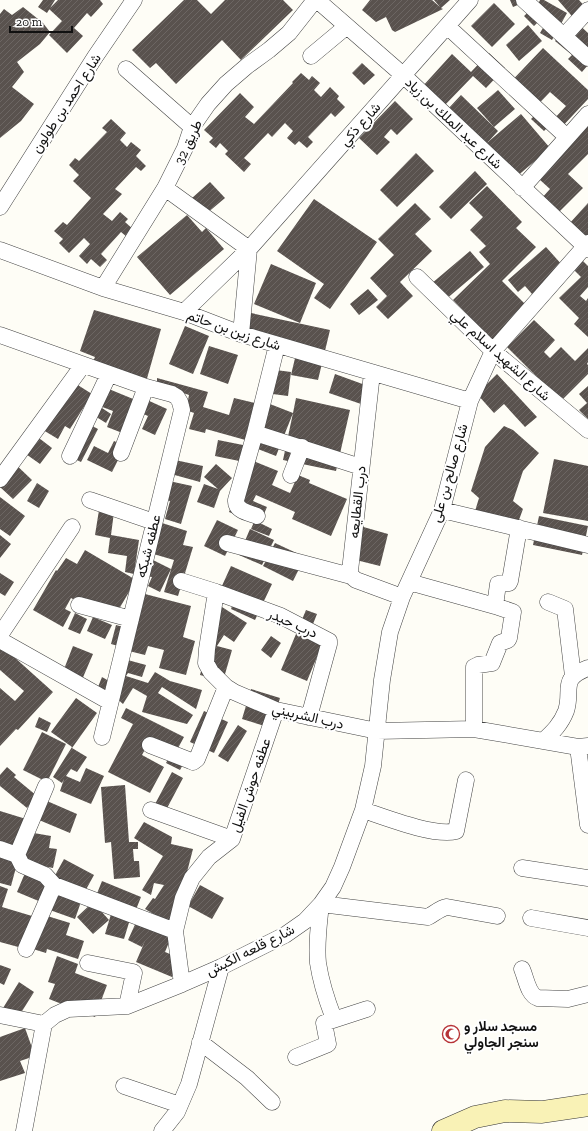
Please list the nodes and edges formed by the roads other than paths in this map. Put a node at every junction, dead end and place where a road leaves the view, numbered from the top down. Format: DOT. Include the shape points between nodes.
graph roads {
  1 [pos="134,0"];
  2 [pos="316,0"];
  3 [pos="470,0"];
  4 [pos="524,0"];
  5 [pos="588,10"];
  6 [pos="347,26"];
  7 [pos="447,26"];
  8 [pos="564,36"];
  9 [pos="311,56"];
  10 [pos="588,58"];
  11 [pos="126,69"];
  12 [pos="404,76"];
  13 [pos="588,114"];
  14 [pos="192,127"];
  15 [pos="567,137"];
  16 [pos="165,188"];
  17 [pos="522,188"];
  18 [pos="0,207"];
  19 [pos="587,246"];
  20 [pos="249,249"];
  21 [pos="0,250"];
  22 [pos="417,277"];
  23 [pos="103,288"];
  24 [pos="184,312"];
  25 [pos="241,334"];
  26 [pos="0,335"];
  27 [pos="277,345"];
  28 [pos="493,351"];
  29 [pos="83,365"];
  30 [pos="372,373"];
  31 [pos="109,374"];
  32 [pos="146,387"];
  33 [pos="470,401"];
  34 [pos="588,430"];
  35 [pos="255,433"];
  36 [pos="302,448"];
  37 [pos="121,453"];
  38 [pos="70,456"];
  39 [pos="361,467"];
  40 [pos="291,475"];
  41 [pos="0,479"];
  42 [pos="90,500"];
  43 [pos="442,510"];
  44 [pos="257,516"];
  45 [pos="154,522"];
  46 [pos="72,527"];
  47 [pos="519,528"];
  48 [pos="227,543"];
  49 [pos="588,545"];
  50 [pos="352,576"];
  51 [pos="181,581"];
  52 [pos="409,582"];
  53 [pos="216,592"];
  54 [pos="402,597"];
  55 [pos="548,602"];
  56 [pos="79,605"];
  57 [pos="495,606"];
  58 [pos="131,619"];
  59 [pos="0,635"];
  60 [pos="0,640"];
  61 [pos="588,668"];
  62 [pos="573,676"];
  63 [pos="226,688"];
  64 [pos="110,702"];
  65 [pos="276,710"];
  66 [pos="309,717"];
  67 [pos="474,729"];
  68 [pos="377,731"];
  69 [pos="102,737"];
  70 [pos="543,741"];
  71 [pos="150,745"];
  72 [pos="583,747"];
  73 [pos="466,780"];
  74 [pos="46,786"];
  75 [pos="151,810"];
  76 [pos="364,810"];
  77 [pos="588,825"];
  78 [pos="232,839"];
  79 [pos="0,849"];
  80 [pos="17,856"];
  81 [pos="522,868"];
  82 [pos="588,878"];
  83 [pos="54,885"];
  84 [pos="321,904"];
  85 [pos="497,916"];
  86 [pos="531,918"];
  87 [pos="588,928"];
  88 [pos="175,931"];
  89 [pos="317,934"];
  90 [pos="285,935"];
  91 [pos="26,949"];
  92 [pos="88,963"];
  93 [pos="221,967"];
  94 [pos="522,969"];
  95 [pos="182,984"];
  96 [pos="588,994"];
  97 [pos="127,1006"];
  98 [pos="367,1009"];
  99 [pos="0,1015"];
  100 [pos="334,1019"];
  101 [pos="44,1024"];
  102 [pos="200,1042"];
  103 [pos="296,1057"];
  104 [pos="124,1086"];
  105 [pos="272,1102"];
  106 [pos="180,1105"];
  107 [pos="588,1105"];
  108 [pos="24,1131"];
  109 [pos="162,1131"];
  110 [pos="443,1131"];
  1 -- 18 [label="street, شارع احمد بن طولون"];
  2 -- 6 [label="street, شارع عبد الملك بن زياد"];
  2 -- 14 [label="street, طريق 32" via="289,33 226,84"];
  3 -- 7 [label="street, شارع ذكي"];
  4 -- 8 [label="street"];
  5 -- 8 [label="street"];
  6 -- 9 [label="street"];
  6 -- 12 [label="street, شارع عبد الملك بن زياد"];
  7 -- 12 [label="street, شارع ذكي"];
  7 -- 15 [label="street"];
  8 -- 10 [label="street"];
  11 -- 14 [label="street"];
  12 -- 17 [label="street, شارع عبد الملك بن زياد"];
  12 -- 20 [label="street, شارع ذكي"];
  13 -- 15 [label="street"];
  14 -- 16 [label="street, طريق 32" via="185,148"];
  15 -- 17 [label="street"];
  16 -- 20 [label="street"];
  16 -- 23 [label="street, طريق 32"];
  17 -- 19 [label="street, شارع عبد الملك بن زياد"];
  19 -- 28 [label="street, شارع صالح بن على"];
  20 -- 24 [label="street, شارع ذكي"];
  20 -- 25 [label="street"];
  21 -- 23 [label="street, شارع زين بن حاتم"];
  22 -- 28 [label="street, شارع الشهيد اسلام علي"];
  23 -- 24 [label="street, شارع زين بن حاتم"];
  24 -- 25 [label="street, شارع زين بن حاتم"];
  25 -- 27 [label="street, شارع زين بن حاتم"];
  26 -- 29 [label="street"];
  27 -- 30 [label="street, شارع زين بن حاتم"];
  27 -- 35 [label="street"];
  28 -- 33 [label="street, شارع صالح بن على"];
  28 -- 34 [label="street, شارع الشهيد اسلام علي"];
  29 -- 31 [label="street"];
  29 -- 41 [label="street"];
  30 -- 33 [label="street, شارع زين بن حاتم"];
  30 -- 39 [label="street, درب القطايعه"];
  31 -- 32 [label="street"];
  31 -- 38 [label="street"];
  32 -- 37 [label="street"];
  32 -- 45 [label="street, عطفه شبكه" via="177,397 182,410"];
  33 -- 43 [label="street, شارع صالح بن على"];
  35 -- 36 [label="street"];
  35 -- 44 [label="street" via="235,504"];
  36 -- 39 [label="street"];
  36 -- 40 [label="street"];
  39 -- 50 [label="street, درب القطايعه" via="350,566"];
  42 -- 45 [label="street"];
  43 -- 47 [label="street"];
  43 -- 52 [label="street, شارع صالح بن على"];
  45 -- 58 [label="street, عطفه شبكه"];
  46 -- 59 [label="street"];
  47 -- 49 [label="street"];
  47 -- 57 [label="street" via="510,581 498,584"];
  48 -- 50 [label="street"];
  50 -- 54 [label="street" via="356,580"];
  51 -- 53 [label="street, درب حيدر"];
  52 -- 54 [label="street, شارع صالح بن على"];
  52 -- 57 [label="street"];
  53 -- 63 [label="street, درب الشربيني" via="206,663"];
  53 -- 66 [label="street, درب حيدر" via="281,616 329,640"];
  54 -- 68 [label="street, شارع صالح بن على" via="390,632"];
  55 -- 62 [label="street" via="565,609"];
  56 -- 58 [label="street"];
  57 -- 67 [label="street" via="513,612 509,638 500,643 492,663 474,667"];
  58 -- 64 [label="street, عطفه شبكه"];
  60 -- 64 [label="street"];
  61 -- 62 [label="street"];
  62 -- 70 [label="street" via="569,682 566,710 561,722"];
  63 -- 65 [label="street, درب الشربيني"];
  63 -- 71 [label="street" via="196,760 191,761"];
  64 -- 69 [label="street, عطفه شبكه"];
  65 -- 66 [label="street, درب الشربيني"];
  65 -- 78 [label="street, عطفه حوش الفيل"];
  66 -- 68 [label="street, درب الشربيني"];
  67 -- 68 [label="street, درب الشربيني"];
  67 -- 70 [label="street, درب الشربيني"];
  68 -- 76 [label="street, شارع قلعه الكبش"];
  70 -- 72 [label="street, درب الشربيني"];
  72 -- 77 [label="street"];
  73 -- 76 [label="street" via="456,831 441,832 400,823"];
  74 -- 80 [label="street"];
  75 -- 78 [label="street"];
  76 -- 84 [label="street, شارع قلعه الكبش" via="333,887"];
  78 -- 88 [label="street, عطفه حوش الفيل" via="209,857 192,878 183,898"];
  79 -- 80 [label="street"];
  80 -- 83 [label="street" via="22,865 45,875"];
  81 -- 82 [label="street"];
  83 -- 88 [label="street"];
  83 -- 91 [label="street"];
  84 -- 85 [label="street" via="428,917 443,907"];
  84 -- 89 [label="street"];
  84 -- 90 [label="street, شارع قلعه الكبش"];
  86 -- 87 [label="street"];
  88 -- 95 [label="street, عطفه حوش الفيل"];
  89 -- 90 [label="street"];
  89 -- 100 [label="street" via="324,992"];
  90 -- 93 [label="street, شارع قلعه الكبش"];
  92 -- 97 [label="street" via="134,973"];
  93 -- 95 [label="street, شارع قلعه الكبش"];
  93 -- 102 [label="street"];
  94 -- 96 [label="street" via="534,997 568,998"];
  95 -- 97 [label="street, شارع قلعه الكبش"];
  97 -- 101 [label="street, شارع قلعه الكبش" via="68,1009 54,1015"];
  98 -- 100 [label="street"];
  99 -- 101 [label="street"];
  100 -- 103 [label="street" via="324,1023 328,1044"];
  101 -- 108 [label="street"];
  102 -- 105 [label="street" via="247,1078"];
  102 -- 106 [label="street" via="189,1084"];
  104 -- 106 [label="street"];
  106 -- 109 [label="street"];
  107 -- 110 [label="main road" via="542,1112 505,1111 475,1117"];
}
